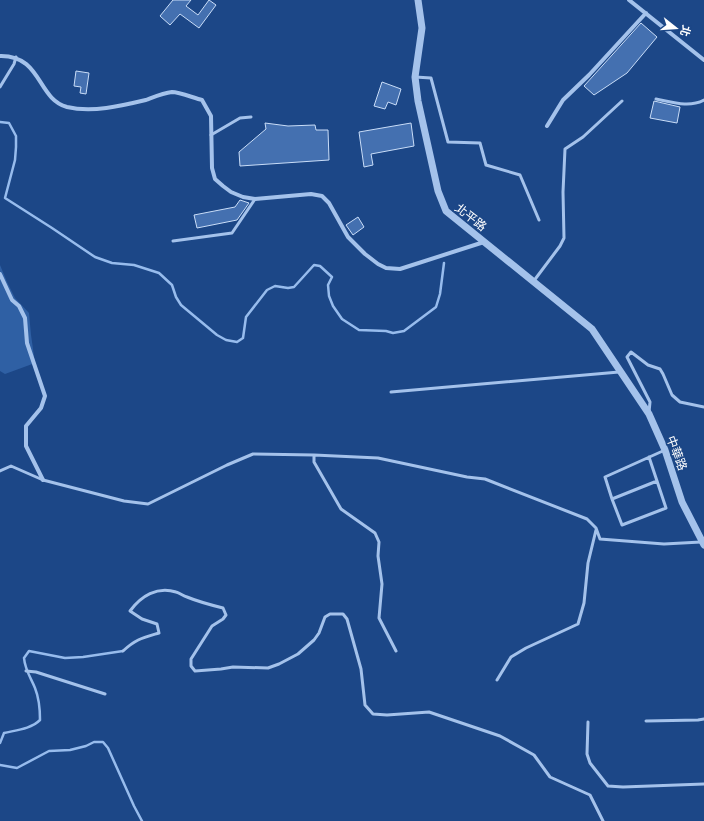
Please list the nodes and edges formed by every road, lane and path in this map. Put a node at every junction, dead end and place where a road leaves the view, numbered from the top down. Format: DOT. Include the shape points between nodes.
graph roads {
  1 [pos="418,0"];
  2 [pos="630,0"];
  3 [pos="646,13"];
  4 [pos="0,56"];
  5 [pos="16,57"];
  6 [pos="704,60"];
  7 [pos="415,77"];
  8 [pos="0,88"];
  9 [pos="656,99"];
  10 [pos="704,100"];
  11 [pos="622,101"];
  12 [pos="251,117"];
  13 [pos="547,126"];
  14 [pos="211,135"];
  15 [pos="255,199"];
  16 [pos="539,220"];
  17 [pos="173,241"];
  18 [pos="485,242"];
  19 [pos="0,274"];
  20 [pos="533,282"];
  21 [pos="621,372"];
  22 [pos="391,392"];
  23 [pos="704,407"];
  24 [pos="649,414"];
  25 [pos="665,450"];
  26 [pos="314,455"];
  27 [pos="649,457"];
  28 [pos="0,471"];
  29 [pos="43,480"];
  30 [pos="657,481"];
  31 [pos="612,499"];
  32 [pos="596,528"];
  33 [pos="703,544"];
  34 [pos="123,651"];
  35 [pos="396,651"];
  36 [pos="26,671"];
  37 [pos="497,680"];
  38 [pos="105,694"];
  39 [pos="704,719"];
  40 [pos="646,721"];
  41 [pos="588,722"];
  42 [pos="704,784"];
  43 [pos="603,821"];
  1 -- 7 [label="street, 北平路" via="422,28"];
  2 -- 3 [label="street"];
  3 -- 6 [label="street"];
  3 -- 13 [label="street" via="590,75 563,100"];
  4 -- 5 [label="street"];
  5 -- 8 [label="lane"];
  5 -- 14 [label="street" via="31,68 52,98 65,106 78,109 119,107 173,92 202,100 211,116"];
  7 -- 16 [label="lane" via="431,78 448,142 480,143 486,165 520,175"];
  7 -- 18 [label="street, 北平路" via="438,191 446,211"];
  9 -- 10 [label="lane" via="688,105"];
  11 -- 20 [label="lane" via="584,137 565,149 562,192 564,238"];
  12 -- 14 [label="lane" via="240,118"];
  14 -- 15 [label="street" via="215,179 232,192"];
  15 -- 17 [label="lane" via="232,233"];
  15 -- 18 [label="street" via="311,194 322,196 329,203 348,237 386,268 400,269"];
  18 -- 20 [label="street, 北平路"];
  19 -- 29 [label="street" via="12,300 19,306 25,318 28,343 45,396 40,408 26,426 26,446"];
  20 -- 21 [label="street, 北平路" via="592,329"];
  21 -- 22 [label="lane"];
  21 -- 24 [label="street, 中華路"];
  23 -- 24 [label="lane" via="680,402 672,395 660,370 648,365 631,352 627,357 650,402"];
  24 -- 25 [label="street, 中華路"];
  25 -- 27 [label="lane"];
  25 -- 33 [label="street, 中華路" via="682,502"];
  26 -- 29 [label="lane" via="253,454 148,504 124,501"];
  26 -- 32 [label="lane" via="378,458 467,477 485,478 587,520"];
  26 -- 35 [label="lane" via="314,462 342,509 375,533 379,542 382,584 379,618"];
  27 -- 30 [label="lane"];
  27 -- 31 [label="lane" via="605,477"];
  28 -- 29 [label="lane" via="11,466"];
  30 -- 31 [label="lane"];
  30 -- 31 [label="lane" via="666,508 622,525"];
  32 -- 33 [label="lane" via="600,539"];
  32 -- 37 [label="lane" via="588,563 584,603 578,624 511,657"];
  34 -- 43 [label="lane" via="140,638 159,633 157,624 142,619 130,611 145,595 163,590 223,608 226,615 212,626 191,659 191,666 195,671 233,666 268,668 279,664 298,654 314,640 325,618 330,614 343,614 347,619 361,669 365,705 373,714 429,712 500,736 534,755 550,777 590,795"];
  36 -- 38 [label="lane"];
  39 -- 40 [label="lane"];
  41 -- 42 [label="lane" via="590,763 608,786"];
}
